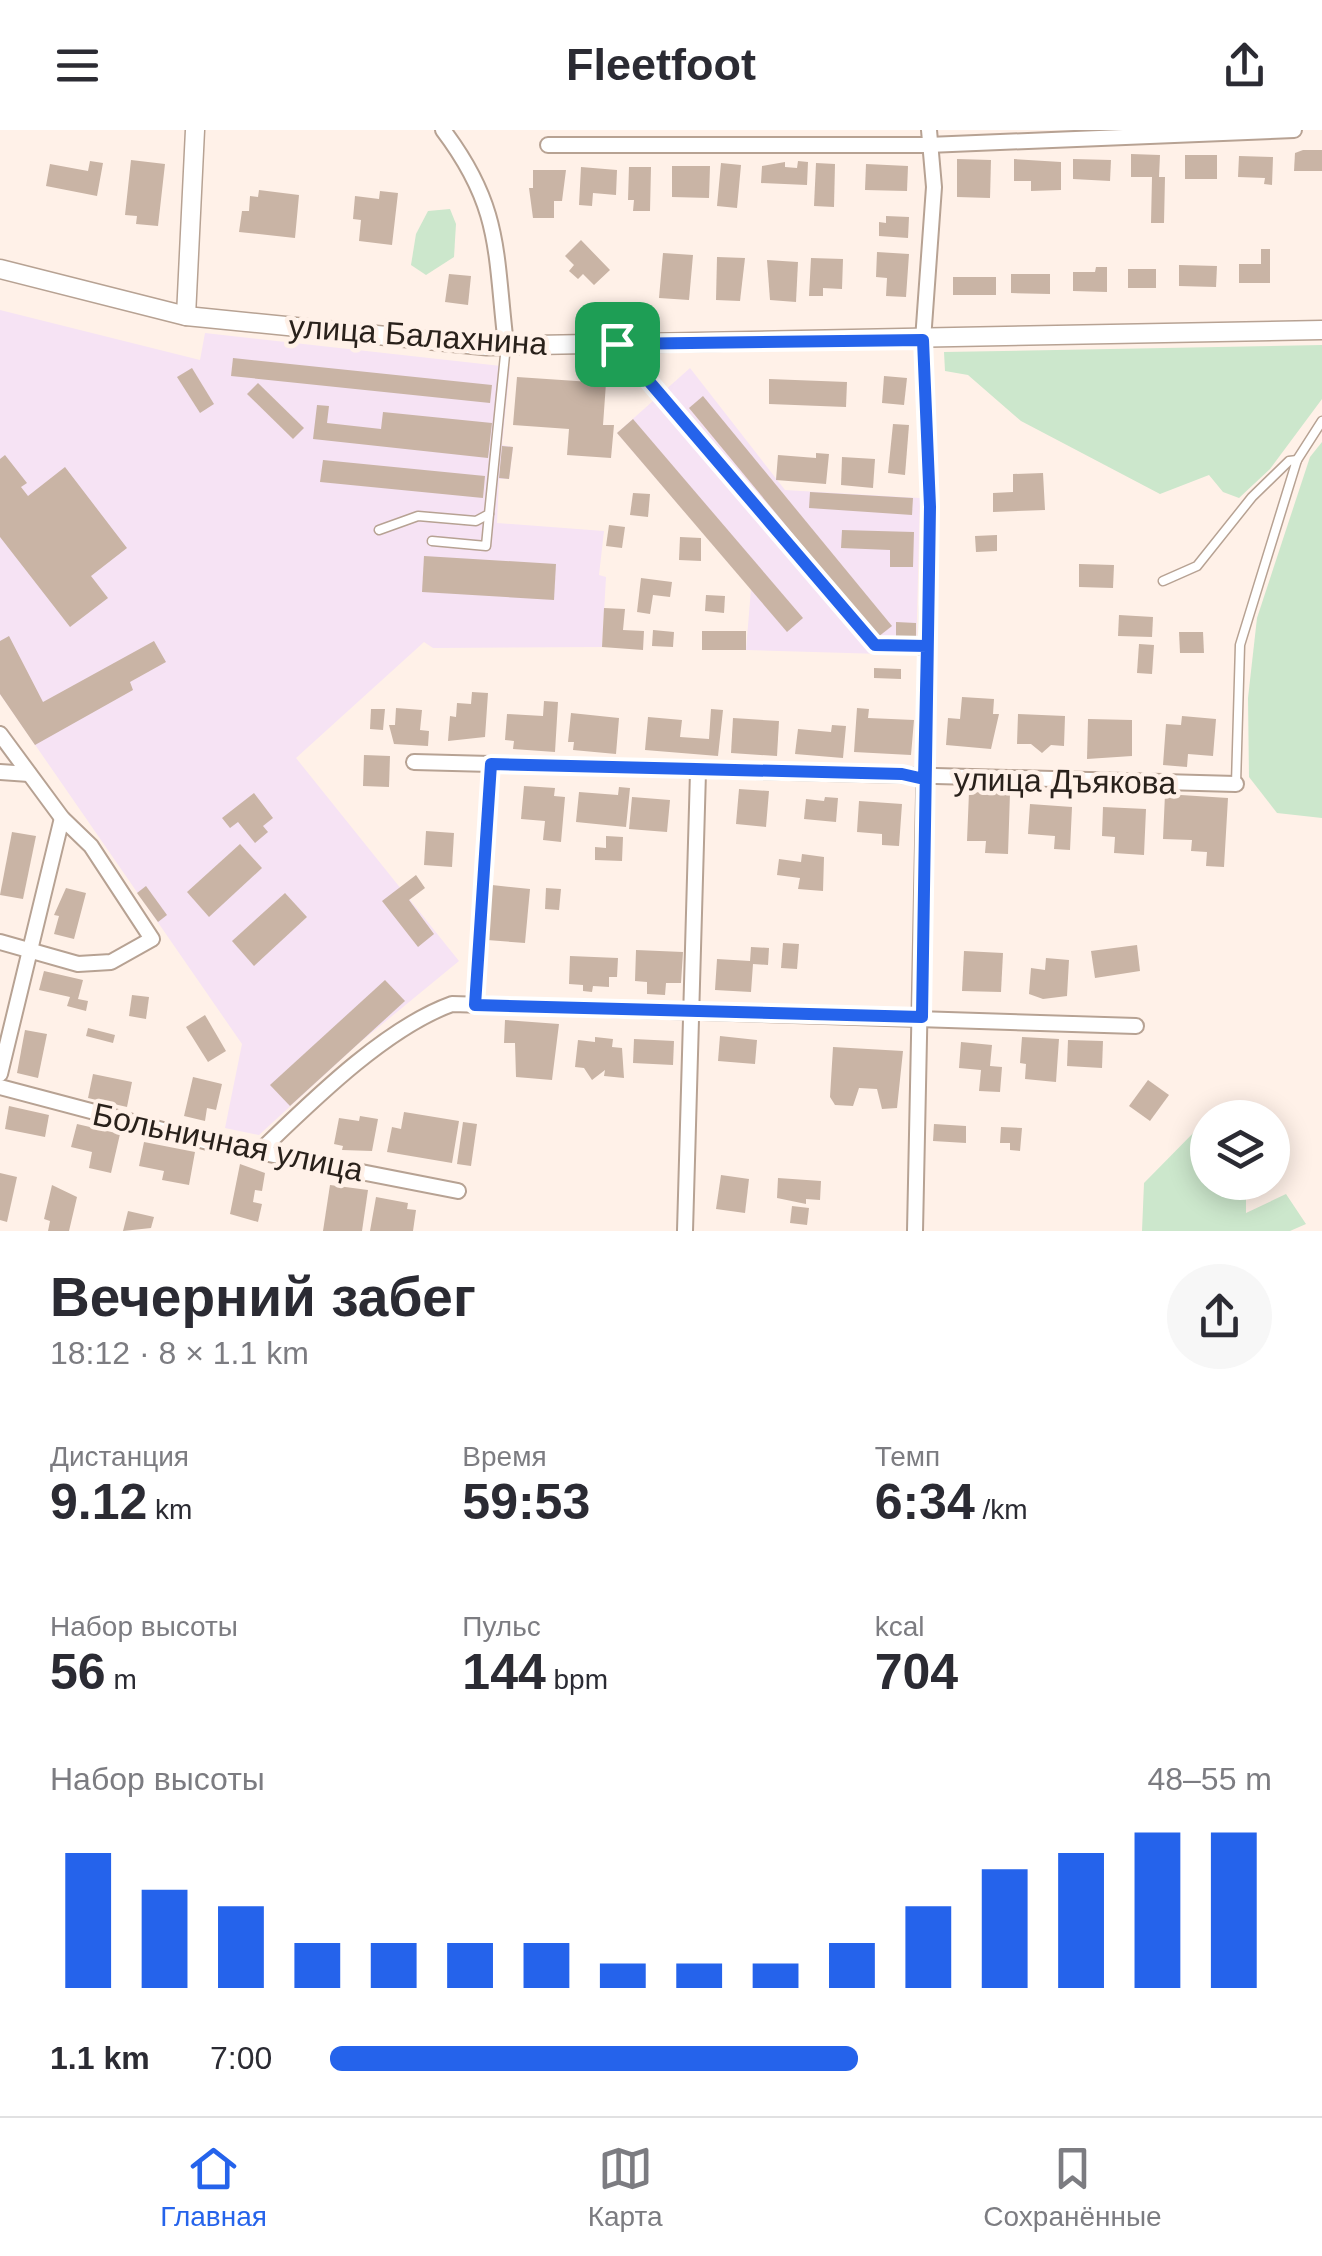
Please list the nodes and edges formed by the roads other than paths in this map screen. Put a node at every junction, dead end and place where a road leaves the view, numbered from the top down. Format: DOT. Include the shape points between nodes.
graph roads {
  1 [pos="195,130"];
  2 [pos="443,130"];
  3 [pos="1294,130"];
  4 [pos="928,138"];
  5 [pos="548,144"];
  6 [pos="0,269"];
  7 [pos="186,316"];
  8 [pos="1322,330"];
  9 [pos="923,340"];
  10 [pos="617,344"];
  11 [pos="506,346"];
  12 [pos="1322,422"];
  13 [pos="1298,460"];
  14 [pos="489,514"];
  15 [pos="378,530"];
  16 [pos="432,541"];
  17 [pos="1162,581"];
  18 [pos="927,646"];
  19 [pos="0,734"];
  20 [pos="414,762"];
  21 [pos="491,764"];
  22 [pos="0,772"];
  23 [pos="698,772"];
  24 [pos="29,774"];
  25 [pos="924,779"];
  26 [pos="1236,784"];
  27 [pos="62,818"];
  28 [pos="0,942"];
  29 [pos="30,949"];
  30 [pos="475,1005"];
  31 [pos="694,1012"];
  32 [pos="922,1017"];
  33 [pos="1136,1026"];
  34 [pos="0,1074"];
  35 [pos="0,1087"];
  36 [pos="260,1151"];
  37 [pos="458,1191"];
  38 [pos="685,1231"];
  39 [pos="915,1231"];
  1 -- 7 [label="street"];
  2 -- 11 [label="street" via="482,190 494,226"];
  3 -- 4 [label="street"];
  4 -- 5 [label="street"];
  4 -- 9 [label="street" via="934,187"];
  6 -- 7 [label="street, улица Балахнина"];
  7 -- 11 [label="street, улица Балахнина"];
  8 -- 9 [label="street, улица Балахнина"];
  9 -- 10 [label="street, улица Балахнина"];
  9 -- 18 [label="street"];
  10 -- 11 [label="street, улица Балахнина"];
  10 -- 18 [label="lane" via="875,645"];
  11 -- 14 [label="lane"];
  12 -- 13 [label="lane"];
  13 -- 17 [label="lane" via="1252,497 1197,566"];
  13 -- 26 [label="lane" via="1240,645"];
  14 -- 15 [label="lane" via="476,521 418,516"];
  14 -- 16 [label="lane" via="486,546"];
  18 -- 25 [label="street"];
  19 -- 24 [label="street"];
  20 -- 21 [label="street, улица Дъякова"];
  21 -- 23 [label="street, улица Дъякова"];
  21 -- 30 [label="street"];
  22 -- 24 [label="street"];
  23 -- 25 [label="street, улица Дъякова"];
  23 -- 31 [label="street"];
  24 -- 27 [label="street"];
  25 -- 26 [label="street, улица Дъякова"];
  25 -- 32 [label="street"];
  27 -- 29 [label="street"];
  27 -- 29 [label="street" via="91,846 152,939 111,962 78,964"];
  28 -- 29 [label="street"];
  29 -- 34 [label="street"];
  30 -- 31 [label="street"];
  30 -- 36 [label="street" via="432,1011 396,1035"];
  31 -- 32 [label="street"];
  31 -- 38 [label="street"];
  32 -- 33 [label="street"];
  32 -- 39 [label="street"];
  35 -- 36 [label="street, Больничная улица"];
  36 -- 37 [label="street, Больничная улица"];
}
